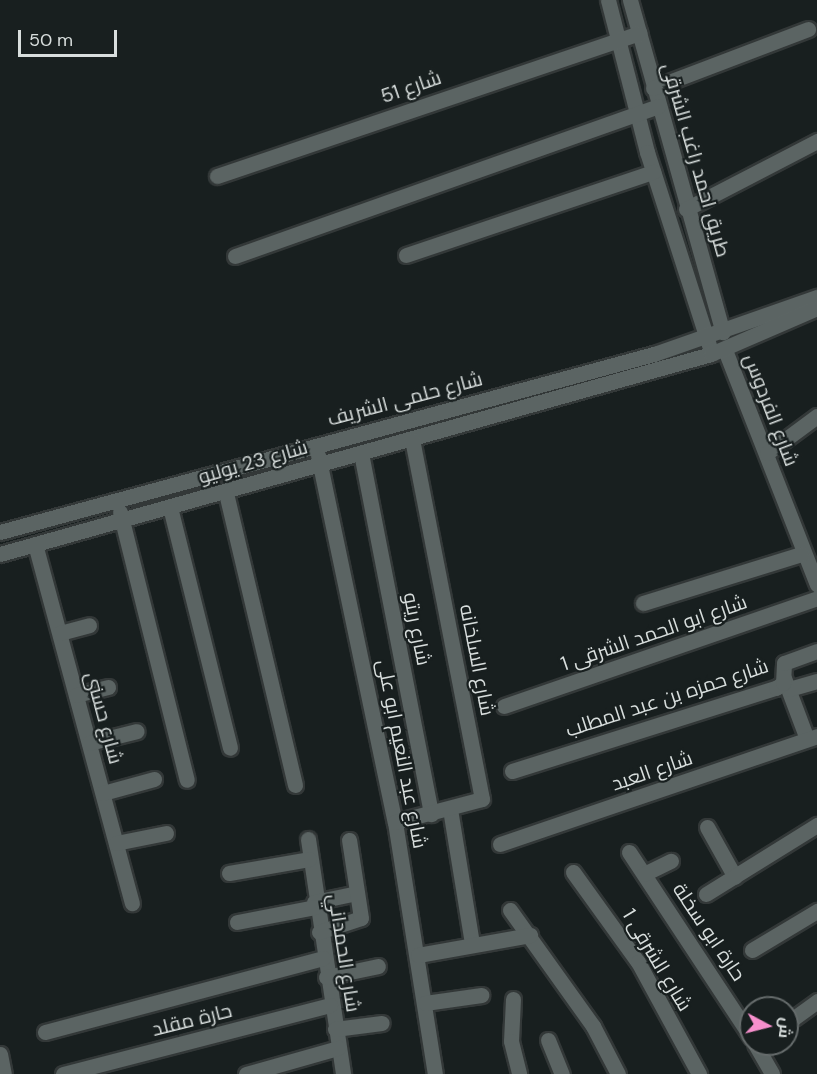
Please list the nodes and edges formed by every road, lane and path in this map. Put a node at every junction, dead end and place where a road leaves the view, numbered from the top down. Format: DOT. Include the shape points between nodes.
graph roads {
  1 [pos="608,0"];
  2 [pos="630,0"];
  3 [pos="808,29"];
  4 [pos="639,33"];
  5 [pos="619,37"];
  6 [pos="653,88"];
  7 [pos="658,106"];
  8 [pos="637,113"];
  9 [pos="817,141"];
  10 [pos="653,172"];
  11 [pos="217,176"];
  12 [pos="686,209"];
  13 [pos="235,255"];
  14 [pos="406,255"];
  15 [pos="817,297"];
  16 [pos="817,308"];
  17 [pos="739,327"];
  18 [pos="723,332"];
  19 [pos="707,338"];
  20 [pos="745,342"];
  21 [pos="718,352"];
  22 [pos="817,416"];
  23 [pos="412,440"];
  24 [pos="314,445"];
  25 [pos="361,453"];
  26 [pos="767,453"];
  27 [pos="320,464"];
  28 [pos="226,493"];
  29 [pos="118,503"];
  30 [pos="170,507"];
  31 [pos="123,520"];
  32 [pos="0,532"];
  33 [pos="35,544"];
  34 [pos="0,554"];
  35 [pos="801,554"];
  36 [pos="817,585"];
  37 [pos="817,598"];
  38 [pos="643,603"];
  39 [pos="89,625"];
  40 [pos="60,633"];
  41 [pos="817,651"];
  42 [pos="817,681"];
  43 [pos="786,684"];
  44 [pos="108,687"];
  45 [pos="76,695"];
  46 [pos="504,706"];
  47 [pos="137,731"];
  48 [pos="812,738"];
  49 [pos="89,743"];
  50 [pos="230,748"];
  51 [pos="512,771"];
  52 [pos="154,779"];
  53 [pos="187,780"];
  54 [pos="296,786"];
  55 [pos="103,793"];
  56 [pos="450,809"];
  57 [pos="430,813"];
  58 [pos="395,822"];
  59 [pos="817,825"];
  60 [pos="707,827"];
  61 [pos="166,833"];
  62 [pos="308,839"];
  63 [pos="349,840"];
  64 [pos="116,843"];
  65 [pos="501,844"];
  66 [pos="629,852"];
  67 [pos="309,860"];
  68 [pos="671,861"];
  69 [pos="573,872"];
  70 [pos="229,873"];
  71 [pos="644,874"];
  72 [pos="735,877"];
  73 [pos="357,893"];
  74 [pos="706,894"];
  75 [pos="132,903"];
  76 [pos="314,905"];
  77 [pos="510,910"];
  78 [pos="817,911"];
  79 [pos="237,922"];
  80 [pos="319,932"];
  81 [pos="530,935"];
  82 [pos="472,944"];
  83 [pos="752,950"];
  84 [pos="418,955"];
  85 [pos="323,958"];
  86 [pos="378,966"];
  87 [pos="326,977"];
  88 [pos="481,995"];
  89 [pos="513,999"];
  90 [pos="817,1001"];
  91 [pos="425,1003"];
  92 [pos="330,1005"];
  93 [pos="799,1015"];
  94 [pos="739,1019"];
  95 [pos="382,1023"];
  96 [pos="335,1029"];
  97 [pos="45,1032"];
  98 [pos="548,1040"];
  99 [pos="338,1048"];
  100 [pos="0,1054"];
  101 [pos="761,1056"];
  102 [pos="514,1073"];
  103 [pos="4,1074"];
  104 [pos="63,1074"];
  105 [pos="246,1074"];
  106 [pos="343,1074"];
  107 [pos="435,1074"];
  108 [pos="562,1074"];
  109 [pos="618,1074"];
  110 [pos="699,1074"];
  111 [pos="771,1074"];
  1 -- 5 [label="street, شارع الفردوس"];
  2 -- 4 [label="street, طريق احمد راغب الشرقى"];
  3 -- 6 [label="street"];
  4 -- 5 [label="street, شارع 51"];
  4 -- 6 [label="street, طريق احمد راغب الشرقى"];
  5 -- 8 [label="street, شارع الفردوس"];
  5 -- 11 [label="street, شارع 51"];
  6 -- 7 [label="street, طريق احمد راغب الشرقى"];
  7 -- 8 [label="street"];
  7 -- 12 [label="street, طريق احمد راغب الشرقى"];
  8 -- 10 [label="street, شارع الفردوس"];
  8 -- 13 [label="street"];
  9 -- 12 [label="street"];
  10 -- 14 [label="street"];
  10 -- 19 [label="street, شارع الفردوس"];
  12 -- 18 [label="street, طريق احمد راغب الشرقى"];
  15 -- 17 [label="street, شارع حلمى الشريف"];
  16 -- 20 [label="street"];
  17 -- 18 [label="street, شارع حلمى الشريف"];
  17 -- 20 [label="street"];
  18 -- 19 [label="street, شارع حلمى الشريف"];
  19 -- 21 [label="street, شارع الفردوس"];
  19 -- 24 [label="street, شارع حلمى الشريف"];
  20 -- 21 [label="street"];
  21 -- 23 [label="street, شارع 23 يوليو"];
  21 -- 26 [label="street, شارع الفردوس"];
  22 -- 26 [label="street"];
  23 -- 25 [label="street, شارع 23 يوليو"];
  23 -- 56 [label="street, شارع السلخانه" via="482,800"];
  24 -- 27 [label="street, شارع عبد النعيم ابو على"];
  24 -- 29 [label="street, شارع حلمى الشريف"];
  25 -- 27 [label="street, شارع 23 يوليو"];
  25 -- 57 [label="street, شارع ريتو"];
  26 -- 35 [label="street, شارع الفردوس"];
  27 -- 28 [label="street, شارع 23 يوليو"];
  27 -- 58 [label="street, شارع عبد النعيم ابو على"];
  28 -- 30 [label="street, شارع 23 يوليو"];
  28 -- 54 [label="street"];
  29 -- 31 [label="street"];
  29 -- 32 [label="street, شارع حلمى الشريف"];
  30 -- 31 [label="street, شارع 23 يوليو"];
  30 -- 50 [label="street"];
  31 -- 33 [label="street, شارع 23 يوليو"];
  31 -- 53 [label="street"];
  33 -- 34 [label="street, شارع 23 يوليو"];
  33 -- 40 [label="street, شارع حسنى"];
  35 -- 36 [label="street, شارع الفردوس"];
  35 -- 38 [label="street"];
  37 -- 46 [label="street, شارع ابو الحمد الشرقى 1"];
  39 -- 40 [label="street"];
  40 -- 45 [label="street, شارع حسنى"];
  41 -- 43 [label="street, شارع حمزه بن عبد المطلب" via="784,663"];
  42 -- 43 [label="street"];
  43 -- 48 [label="street"];
  43 -- 51 [label="street, شارع حمزه بن عبد المطلب"];
  44 -- 45 [label="street"];
  45 -- 49 [label="street, شارع حسنى"];
  47 -- 49 [label="street"];
  48 -- 65 [label="street, شارع العبد"];
  49 -- 55 [label="street, شارع حسنى"];
  52 -- 55 [label="street"];
  55 -- 64 [label="street, شارع حسنى"];
  56 -- 57 [label="street, شارع السلخانه"];
  56 -- 82 [label="street"];
  57 -- 58 [label="street, شارع السلخانه"];
  58 -- 84 [label="street, شارع عبد النعيم ابو على"];
  59 -- 72 [label="street"];
  60 -- 72 [label="street"];
  61 -- 64 [label="street"];
  62 -- 67 [label="street, شارع الحمداني"];
  63 -- 73 [label="street"];
  64 -- 75 [label="street, شارع حسنى"];
  66 -- 71 [label="street, حارة ابو سخلة"];
  67 -- 70 [label="street"];
  67 -- 76 [label="street, شارع الحمداني"];
  68 -- 71 [label="street"];
  69 -- 110 [label="street, شارع الشرقى 1" via="638,962"];
  71 -- 94 [label="street, حارة ابو سخلة"];
  72 -- 74 [label="street"];
  73 -- 76 [label="street"];
  73 -- 80 [label="street" via="359,921"];
  76 -- 79 [label="street"];
  76 -- 80 [label="street, شارع الحمداني"];
  77 -- 81 [label="street"];
  78 -- 83 [label="street"];
  80 -- 85 [label="street, شارع الحمداني"];
  81 -- 82 [label="street"];
  81 -- 109 [label="street"];
  82 -- 84 [label="street"];
  84 -- 91 [label="street, شارع عبد النعيم ابو على"];
  85 -- 87 [label="street, شارع الحمداني"];
  85 -- 97 [label="street"];
  86 -- 87 [label="street"];
  87 -- 92 [label="street, شارع الحمداني"];
  88 -- 91 [label="street"];
  89 -- 102 [label="street"];
  90 -- 93 [label="street"];
  91 -- 107 [label="street, شارع عبد النعيم ابو على"];
  92 -- 96 [label="street, شارع الحمداني"];
  92 -- 104 [label="street, حارة مقلد"];
  95 -- 96 [label="street"];
  96 -- 99 [label="street, شارع الحمداني"];
  98 -- 108 [label="street"];
  99 -- 105 [label="street"];
  99 -- 106 [label="street, شارع الحمداني"];
  100 -- 103 [label="street"];
  101 -- 111 [label="street"];
}
